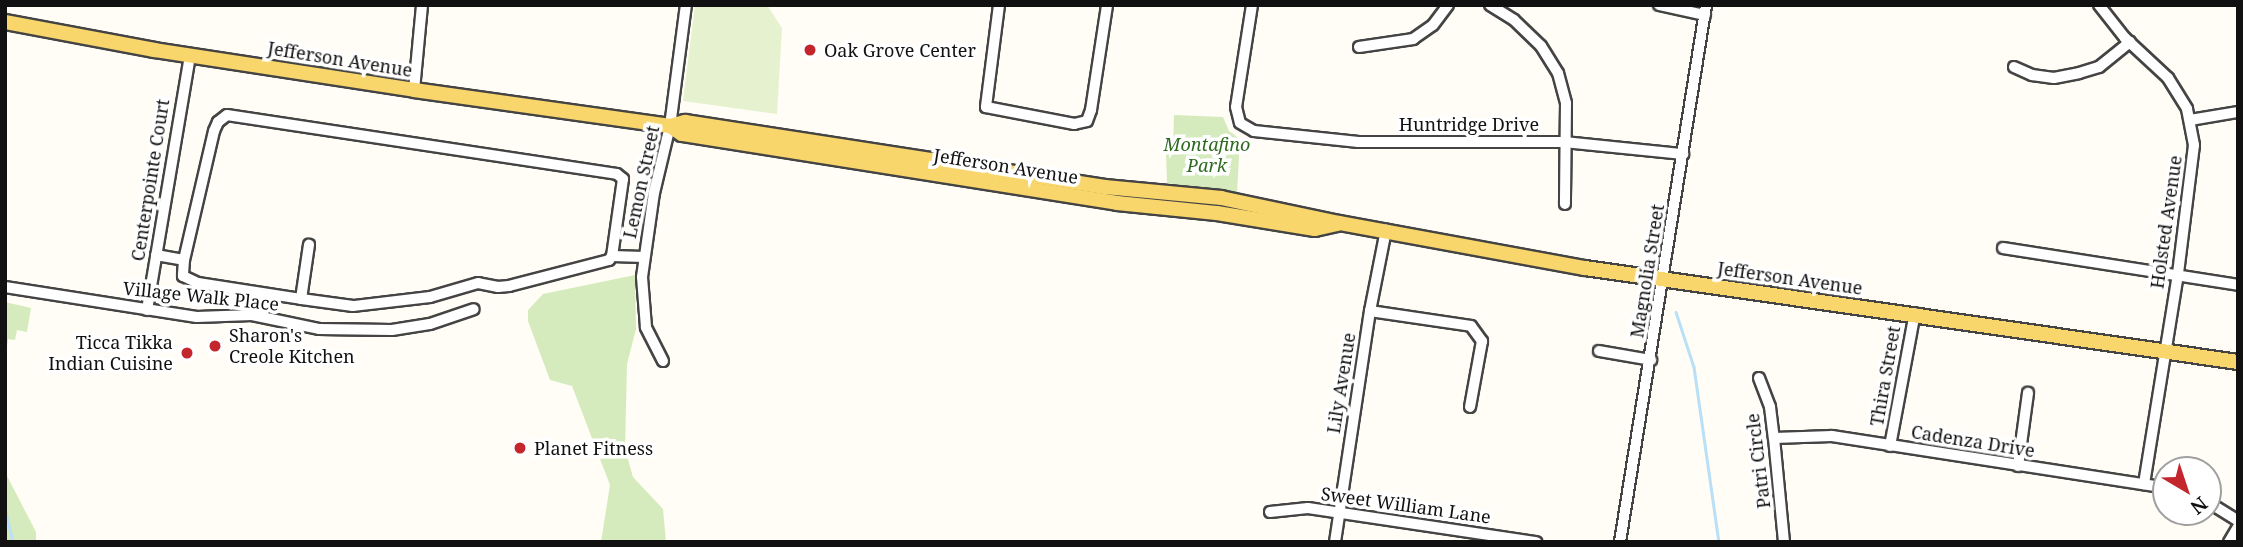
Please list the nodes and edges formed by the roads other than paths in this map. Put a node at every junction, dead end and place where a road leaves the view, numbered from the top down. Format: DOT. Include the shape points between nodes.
graph roads {
  1 [pos="422,5"];
  2 [pos="686,5"];
  3 [pos="999,5"];
  4 [pos="1107,5"];
  5 [pos="1252,5"];
  6 [pos="1448,5"];
  7 [pos="1490,5"];
  8 [pos="1659,5"];
  9 [pos="2099,5"];
  10 [pos="1705,10"];
  11 [pos="5,22"];
  12 [pos="2130,41"];
  13 [pos="1359,47"];
  14 [pos="190,55"];
  15 [pos="2014,67"];
  16 [pos="414,90"];
  17 [pos="2238,112"];
  18 [pos="2190,121"];
  19 [pos="670,126"];
  20 [pos="1564,142"];
  21 [pos="1683,154"];
  22 [pos="976,181"];
  23 [pos="1105,187"];
  24 [pos="1565,204"];
  25 [pos="1339,223"];
  26 [pos="1386,230"];
  27 [pos="309,245"];
  28 [pos="2003,248"];
  29 [pos="156,255"];
  30 [pos="612,256"];
  31 [pos="644,257"];
  32 [pos="184,261"];
  33 [pos="2178,274"];
  34 [pos="1664,280"];
  35 [pos="2238,285"];
  36 [pos="5,287"];
  37 [pos="300,299"];
  38 [pos="353,306"];
  39 [pos="474,309"];
  40 [pos="147,310"];
  41 [pos="1370,311"];
  42 [pos="1915,313"];
  43 [pos="352,331"];
  44 [pos="1599,351"];
  45 [pos="2165,351"];
  46 [pos="1651,360"];
  47 [pos="663,362"];
  48 [pos="2238,362"];
  49 [pos="1759,378"];
  50 [pos="2028,393"];
  51 [pos="1470,407"];
  52 [pos="1774,438"];
  53 [pos="1890,446"];
  54 [pos="2018,466"];
  55 [pos="2144,484"];
  56 [pos="2152,485"];
  57 [pos="2222,511"];
  58 [pos="1270,512"];
  59 [pos="1339,513"];
  60 [pos="2238,521"];
  61 [pos="2238,527"];
  62 [pos="1335,542"];
  63 [pos="1536,542"];
  64 [pos="1620,542"];
  65 [pos="1784,542"];
  66 [pos="2229,542"];
  1 -- 16 [label="street"];
  2 -- 19 [label="street, Lemon Street"];
  3 -- 4 [label="street" via="986,107 1074,124 1087,121"];
  5 -- 20 [label="street, Huntridge Drive" via="1236,107 1240,123 1254,131 1358,142"];
  6 -- 13 [label="street" via="1433,25 1413,39"];
  7 -- 20 [label="street" via="1541,46 1558,73 1566,103"];
  8 -- 10 [label="street"];
  9 -- 12 [label="street, Holsted Avenue"];
  10 -- 21 [label="street, Magnolia Street"];
  11 -- 14 [label="main road, Jefferson Avenue"];
  12 -- 15 [label="street" via="2099,67 2079,73 2054,78"];
  12 -- 18 [label="street, Holsted Avenue" via="2168,78 2188,109"];
  14 -- 16 [label="main road, Jefferson Avenue"];
  14 -- 29 [label="street, Centerpointe Court"];
  16 -- 19 [label="main road, Jefferson Avenue"];
  17 -- 18 [label="street"];
  18 -- 33 [label="street, Holsted Avenue" via="2194,145"];
  19 -- 22 [label="main road, Jefferson Avenue" via="682,134"];
  19 -- 23 [label="main road, Jefferson Avenue" via="685,122"];
  19 -- 31 [label="street, Lemon Street"];
  20 -- 21 [label="street, Huntridge Drive"];
  20 -- 24 [label="street"];
  21 -- 34 [label="street, Magnolia Street"];
  22 -- 23 [label="main road" via="989,175 1079,189"];
  22 -- 25 [label="main road, Jefferson Avenue" via="1315,229"];
  23 -- 25 [label="main road, Jefferson Avenue" via="1221,198"];
  25 -- 26 [label="main road, Jefferson Avenue"];
  26 -- 34 [label="main road, Jefferson Avenue"];
  26 -- 41 [label="street, Lily Avenue"];
  27 -- 37 [label="street"];
  28 -- 33 [label="street"];
  29 -- 32 [label="street"];
  29 -- 40 [label="street, Centerpointe Court"];
  30 -- 31 [label="street"];
  30 -- 32 [label="street" via="623,185 617,174 227,115 214,131"];
  30 -- 38 [label="street" via="509,286 478,283 430,296"];
  31 -- 47 [label="street, Lemon Street" via="646,327"];
  32 -- 37 [label="street" via="183,276 198,284"];
  33 -- 35 [label="street"];
  33 -- 45 [label="street, Holsted Avenue"];
  34 -- 42 [label="main road, Jefferson Avenue"];
  34 -- 46 [label="street, Magnolia Street"];
  36 -- 40 [label="street, Village Walk Place"];
  37 -- 38 [label="street"];
  38 -- 43 [label="street"];
  39 -- 43 [label="street, Village Walk Place" via="430,324"];
  40 -- 43 [label="street, Village Walk Place" via="197,317 252,316 319,330"];
  41 -- 51 [label="street" via="1471,326 1482,341"];
  41 -- 59 [label="street, Lily Avenue"];
  42 -- 45 [label="main road, Jefferson Avenue"];
  42 -- 53 [label="street, Thira Street"];
  44 -- 46 [label="street"];
  45 -- 48 [label="main road, Jefferson Avenue"];
  45 -- 55 [label="street, Holsted Avenue"];
  46 -- 64 [label="street, Magnolia Street"];
  49 -- 52 [label="street, Patri Circle" via="1770,407"];
  50 -- 54 [label="street"];
  52 -- 53 [label="street, Cadenza Drive" via="1832,436"];
  52 -- 65 [label="street, Patri Circle"];
  53 -- 54 [label="street, Cadenza Drive"];
  54 -- 55 [label="street, Cadenza Drive"];
  55 -- 56 [label="street, Cadenza Drive"];
  57 -- 60 [label="street"];
  58 -- 59 [label="street, Sweet William Lane" via="1308,508"];
  59 -- 62 [label="street, Lily Avenue"];
  59 -- 63 [label="street, Sweet William Lane"];
  61 -- 66 [label="street"];
}
